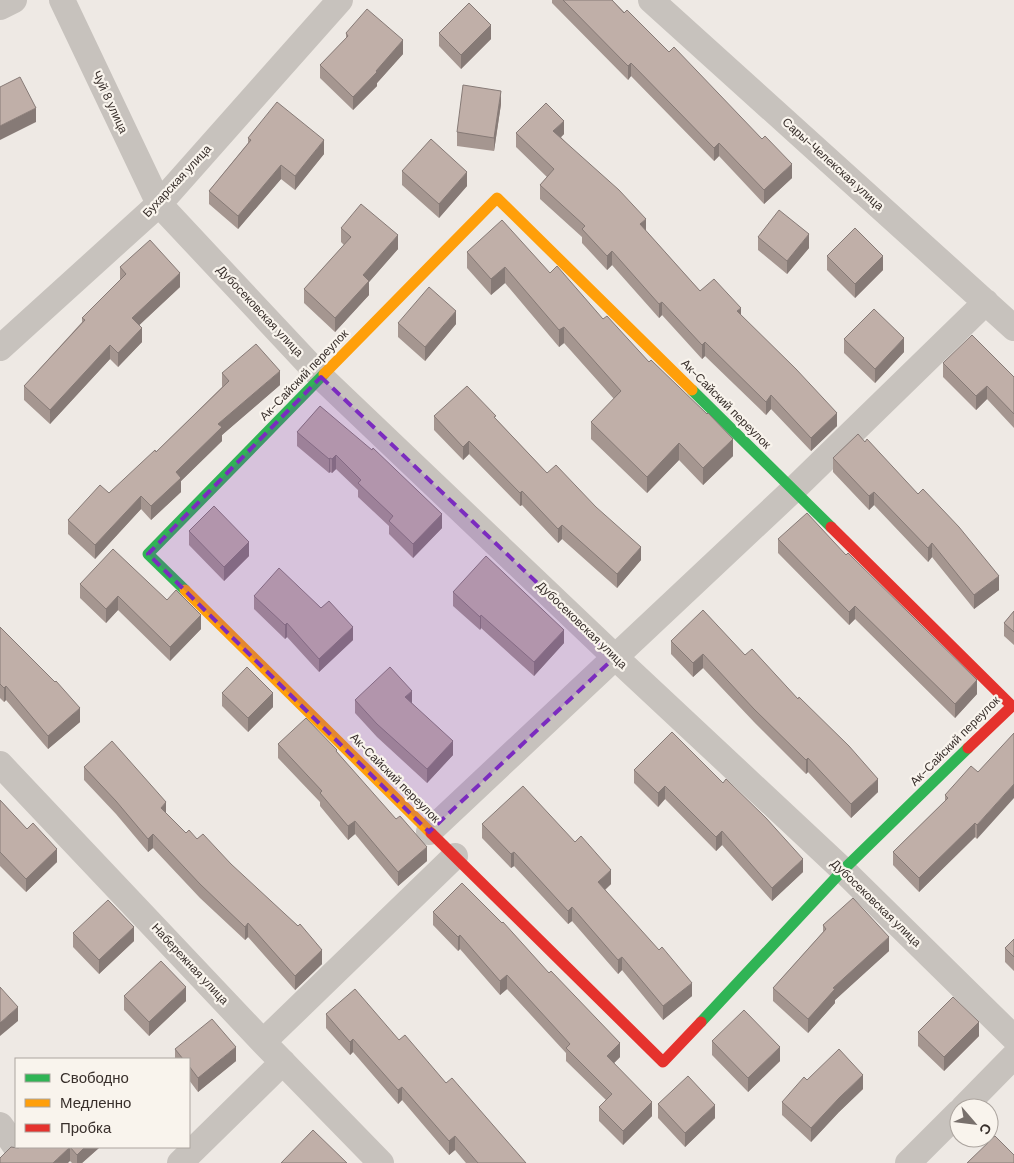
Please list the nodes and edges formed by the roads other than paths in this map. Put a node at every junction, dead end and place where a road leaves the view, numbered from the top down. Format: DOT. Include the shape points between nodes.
graph roads {
  1 [pos="14,0"];
  2 [pos="62,0"];
  3 [pos="340,0"];
  4 [pos="651,0"];
  5 [pos="0,6"];
  6 [pos="159,204"];
  7 [pos="986,302"];
  8 [pos="1014,328"];
  9 [pos="0,347"];
  10 [pos="321,377"];
  11 [pos="793,490"];
  12 [pos="614,657"];
  13 [pos="0,764"];
  14 [pos="429,832"];
  15 [pos="455,856"];
  16 [pos="843,870"];
  17 [pos="1014,1038"];
  18 [pos="263,1042"];
  19 [pos="1014,1056"];
  20 [pos="283,1062"];
  21 [pos="973,1098"];
  22 [pos="949,1122"];
  23 [pos="0,1125"];
  24 [pos="15,1146"];
  25 [pos="17,1148"];
  26 [pos="29,1163"];
  27 [pos="180,1163"];
  28 [pos="381,1163"];
  29 [pos="908,1163"];
  1 -- 5 [label="street"];
  2 -- 6 [label="street, Чуй 8 улица"];
  3 -- 6 [label="street, Бухарская улица"];
  4 -- 7 [label="street, Сары-Челекская улица"];
  6 -- 9 [label="street, Бухарская улица"];
  6 -- 10 [label="street, Дубосековская улица"];
  7 -- 8 [label="street, Сары-Челекская улица"];
  7 -- 11 [label="street"];
  10 -- 11 [label="street, Ак-Сайский переулок" via="497,198"];
  10 -- 12 [label="street, Дубосековская улица"];
  10 -- 14 [label="street, Ак-Сайский переулок" via="148,554"];
  11 -- 12 [label="street"];
  11 -- 16 [label="street, Ак-Сайский переулок" via="1012,706"];
  12 -- 14 [label="street"];
  12 -- 16 [label="street, Дубосековская улица"];
  13 -- 18 [label="street, Набережная улица"];
  14 -- 15 [label="street, Ак-Сайский переулок"];
  15 -- 16 [label="street, Ак-Сайский переулок" via="663,1062"];
  15 -- 18 [label="street"];
  16 -- 17 [label="street, Дубосековская улица"];
  18 -- 20 [label="street, Набережная улица"];
  19 -- 21 [label="street"];
  20 -- 27 [label="street"];
  20 -- 28 [label="street, Набережная улица"];
  22 -- 29 [label="street"];
  23 -- 24 [label="street"];
  25 -- 26 [label="street"];
}
